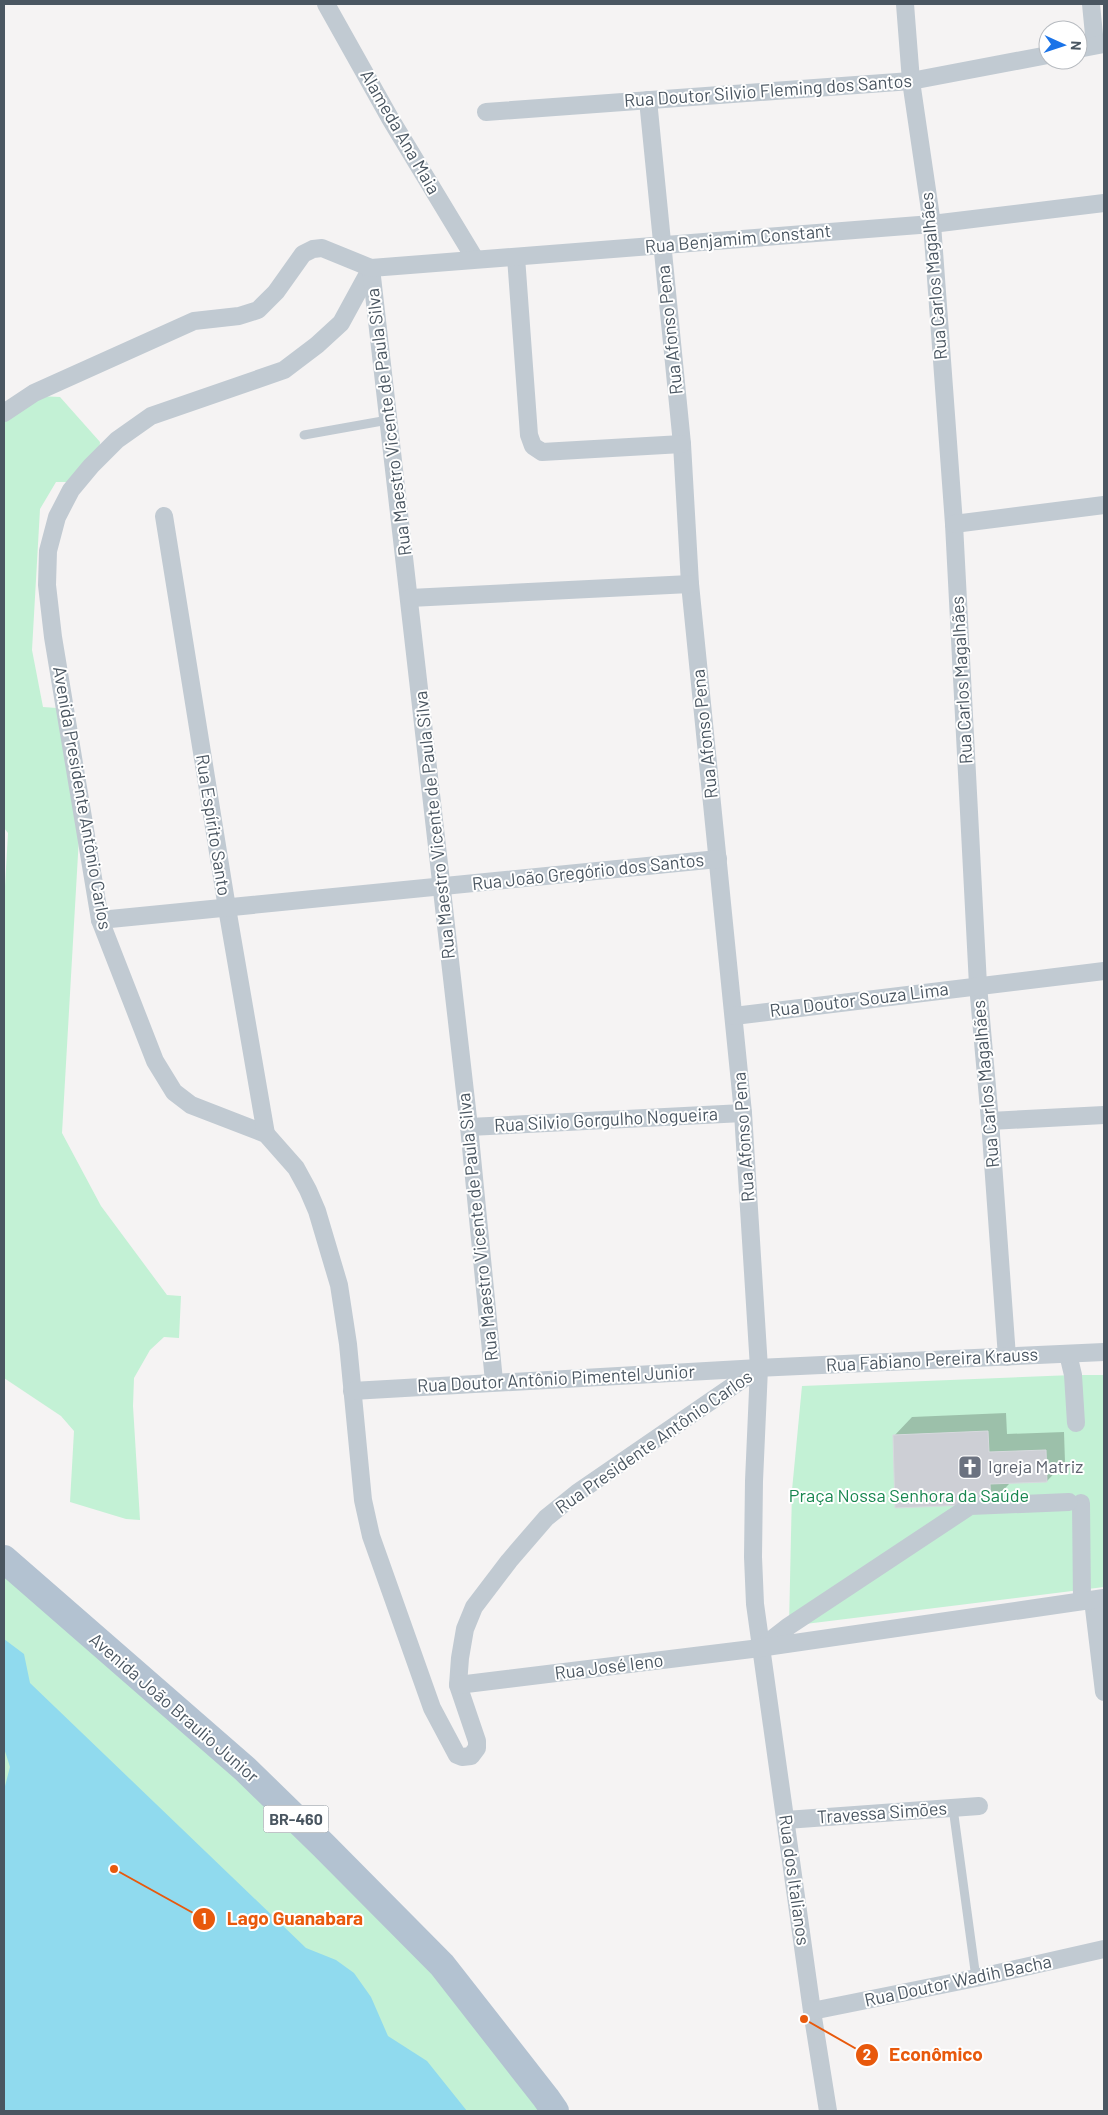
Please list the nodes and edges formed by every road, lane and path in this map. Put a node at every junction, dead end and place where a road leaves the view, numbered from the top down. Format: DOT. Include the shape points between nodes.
graph roads {
  1 [pos="326,4"];
  2 [pos="905,4"];
  3 [pos="1091,4"];
  4 [pos="1092,46"];
  5 [pos="1038,56"];
  6 [pos="911,81"];
  7 [pos="648,100"];
  8 [pos="486,112"];
  9 [pos="1104,204"];
  10 [pos="932,224"];
  11 [pos="661,245"];
  12 [pos="516,257"];
  13 [pos="475,259"];
  14 [pos="371,268"];
  15 [pos="4,413"];
  16 [pos="388,420"];
  17 [pos="304,435"];
  18 [pos="682,444"];
  19 [pos="1104,505"];
  20 [pos="164,516"];
  21 [pos="954,524"];
  22 [pos="690,584"];
  23 [pos="410,598"];
  24 [pos="718,859"];
  25 [pos="442,887"];
  26 [pos="227,908"];
  27 [pos="100,920"];
  28 [pos="1104,971"];
  29 [pos="978,985"];
  30 [pos="734,1016"];
  31 [pos="743,1113"];
  32 [pos="1104,1115"];
  33 [pos="990,1121"];
  34 [pos="469,1127"];
  35 [pos="266,1134"];
  36 [pos="1104,1352"];
  37 [pos="1068,1354"];
  38 [pos="1007,1357"];
  39 [pos="759,1368"];
  40 [pos="494,1382"];
  41 [pos="352,1391"];
  42 [pos="1076,1423"];
  43 [pos="4,1558"];
  44 [pos="1093,1600"];
  45 [pos="760,1648"];
  46 [pos="458,1685"];
  47 [pos="1104,1692"];
  48 [pos="475,1752"];
  49 [pos="979,1806"];
  50 [pos="953,1808"];
  51 [pos="786,1820"];
  52 [pos="1104,1949"];
  53 [pos="976,1978"];
  54 [pos="812,2011"];
  55 [pos="555,2111"];
  56 [pos="828,2111"];
  1 -- 13 [label="street, Alameda Ana Maia"];
  2 -- 6 [label="street, Rua Carlos Magalhães"];
  3 -- 4 [label="street"];
  5 -- 6 [label="street, Rua Doutor Silvio Fleming dos Santos"];
  6 -- 7 [label="street, Rua Doutor Silvio Fleming dos Santos"];
  6 -- 10 [label="street, Rua Carlos Magalhães"];
  7 -- 8 [label="street, Rua Doutor Silvio Fleming dos Santos"];
  7 -- 11 [label="street, Rua Afonso Pena"];
  9 -- 10 [label="street, Rua Benjamim Constant"];
  10 -- 11 [label="street, Rua Benjamim Constant"];
  10 -- 21 [label="street, Rua Carlos Magalhães"];
  11 -- 12 [label="street, Rua Benjamim Constant"];
  11 -- 18 [label="street, Rua Afonso Pena"];
  12 -- 13 [label="street, Rua Benjamim Constant"];
  12 -- 18 [label="street" via="529,436 533,446 542,452"];
  13 -- 14 [label="street, Rua Benjamim Constant"];
  14 -- 15 [label="street" via="322,248 313,249 303,254 276,292 258,310 239,316 194,321 178,327 34,393"];
  14 -- 16 [label="street, Rua Maestro Vicente de Paula Silva"];
  14 -- 27 [label="street, Avenida Presidente Antônio Carlos" via="341,323 317,345 284,370 151,416 117,440 91,466 71,490 57,516 48,552 47,585"];
  16 -- 17 [label="lane"];
  16 -- 23 [label="street, Rua Maestro Vicente de Paula Silva"];
  18 -- 22 [label="street, Rua Afonso Pena"];
  19 -- 21 [label="street"];
  20 -- 26 [label="street, Rua Espírito Santo"];
  21 -- 29 [label="street, Rua Carlos Magalhães"];
  22 -- 23 [label="street"];
  22 -- 24 [label="street, Rua Afonso Pena"];
  23 -- 25 [label="street, Rua Maestro Vicente de Paula Silva"];
  24 -- 25 [label="street, Rua João Gregório dos Santos"];
  24 -- 30 [label="street, Rua Afonso Pena"];
  25 -- 26 [label="street, Rua João Gregório dos Santos"];
  25 -- 34 [label="street, Rua Maestro Vicente de Paula Silva"];
  26 -- 27 [label="street, Rua João Gregório dos Santos"];
  26 -- 35 [label="street, Rua Espírito Santo"];
  27 -- 35 [label="street, Avenida Presidente Antônio Carlos" via="155,1061 174,1092 191,1105"];
  28 -- 29 [label="street, Rua Doutor Souza Lima"];
  29 -- 30 [label="street, Rua Doutor Souza Lima"];
  29 -- 33 [label="street, Rua Carlos Magalhães"];
  30 -- 31 [label="street, Rua Afonso Pena"];
  31 -- 34 [label="street, Rua Silvio Gorgulho Nogueira"];
  31 -- 39 [label="street, Rua Afonso Pena"];
  32 -- 33 [label="street"];
  33 -- 38 [label="street, Rua Carlos Magalhães"];
  34 -- 40 [label="street, Rua Maestro Vicente de Paula Silva"];
  35 -- 41 [label="street, Avenida Presidente Antônio Carlos" via="296,1168 317,1212 338,1285"];
  36 -- 37 [label="street, Rua Fabiano Pereira Krauss"];
  37 -- 38 [label="street, Rua Fabiano Pereira Krauss"];
  37 -- 42 [label="street" via="1073,1375"];
  38 -- 39 [label="street, Rua Fabiano Pereira Krauss"];
  39 -- 40 [label="street, Rua Doutor Antônio Pimentel Junior"];
  39 -- 45 [label="street" via="753,1557"];
  39 -- 46 [label="street, Rua Presidente Antônio Carlos" via="577,1493 546,1518 474,1607 465,1629"];
  40 -- 41 [label="street, Rua Doutor Antônio Pimentel Junior"];
  41 -- 48 [label="street, Avenida Presidente Antônio Carlos" via="363,1500 379,1564 432,1708 453,1750 462,1758"];
  43 -- 55 [label="main road, Avenida João Braulio Junior / BR-460" via="244,1769 442,1965"];
  44 -- 45 [label="street"];
  44 -- 45 [label="street" via="1075,1503 970,1506"];
  44 -- 47 [label="street"];
  45 -- 46 [label="street, Rua José Ieno"];
  45 -- 51 [label="street, Rua dos Italianos"];
  46 -- 48 [label="street, Rua Presidente Antônio Carlos" via="477,1741"];
  49 -- 50 [label="street, Travessa Simões"];
  50 -- 51 [label="street, Travessa Simões"];
  50 -- 53 [label="lane"];
  51 -- 54 [label="street, Rua dos Italianos"];
  52 -- 53 [label="street, Rua Doutor Wadih Bacha"];
  53 -- 54 [label="street, Rua Doutor Wadih Bacha"];
  54 -- 56 [label="street, Rua dos Italianos"];
}
